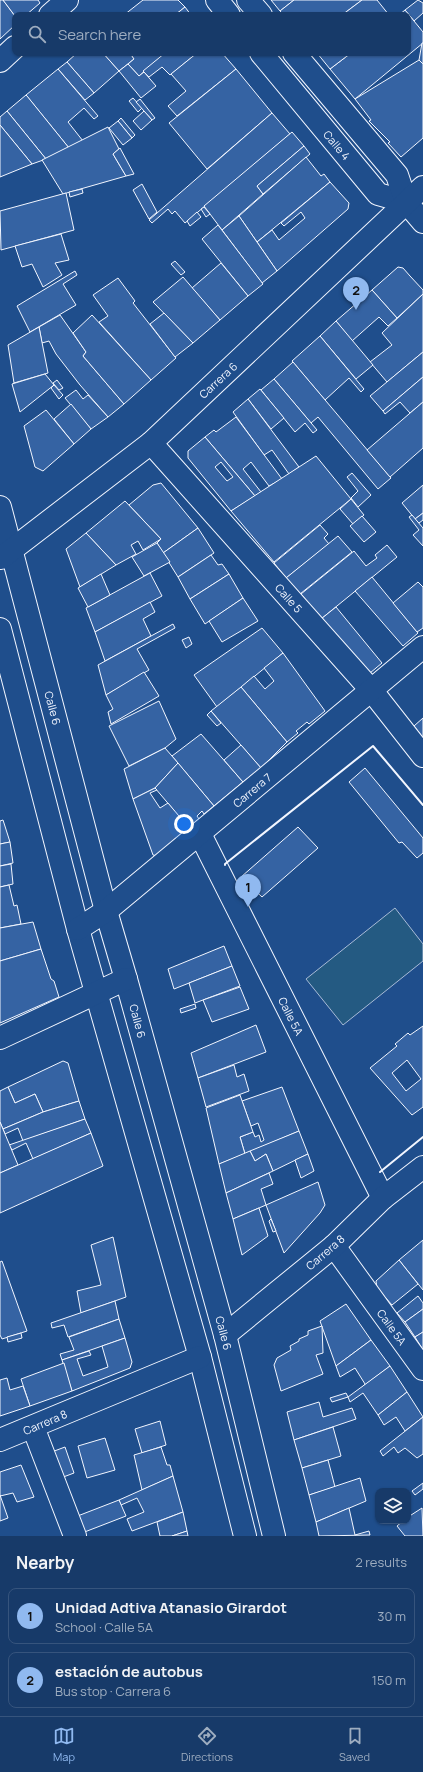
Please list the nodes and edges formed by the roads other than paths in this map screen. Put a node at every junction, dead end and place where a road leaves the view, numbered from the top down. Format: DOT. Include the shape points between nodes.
graph roads {
  1 [pos="67,0"];
  2 [pos="217,0"];
  3 [pos="248,0"];
  4 [pos="53,12"];
  5 [pos="227,12"];
  6 [pos="258,12"];
  7 [pos="12,50"];
  8 [pos="263,56"];
  9 [pos="297,56"];
  10 [pos="0,61"];
  11 [pos="423,187"];
  12 [pos="406,202"];
  13 [pos="423,222"];
  14 [pos="151,443"];
  15 [pos="0,507"];
  16 [pos="6,555"];
  17 [pos="0,629"];
  18 [pos="423,647"];
  19 [pos="372,691"];
  20 [pos="423,756"];
  21 [pos="200,834"];
  22 [pos="106,911"];
  23 [pos="78,929"];
  24 [pos="126,979"];
  25 [pos="96,993"];
  26 [pos="0,1038"];
  27 [pos="423,1167"];
  28 [pos="383,1198"];
  29 [pos="334,1246"];
  30 [pos="225,1335"];
  31 [pos="200,1357"];
  32 [pos="423,1369"];
  33 [pos="33,1427"];
  34 [pos="0,1440"];
  35 [pos="75,1536"];
  36 [pos="245,1536"];
  37 [pos="274,1536"];
  1 -- 4 [label="street"];
  2 -- 5 [label="street"];
  3 -- 6 [label="street"];
  7 -- 10 [label="street"];
  8 -- 12 [label="street, Calle 4" via="378,194"];
  9 -- 12 [label="street" via="397,174"];
  11 -- 12 [label="street, Carrera 6"];
  12 -- 13 [label="street"];
  12 -- 14 [label="street, Carrera 6"];
  14 -- 16 [label="street, Carrera 6"];
  14 -- 19 [label="street, Calle 5"];
  15 -- 16 [label="street, Calle 6"];
  16 -- 22 [label="street, Calle 6"];
  17 -- 23 [label="street"];
  18 -- 19 [label="street, Carrera 7"];
  19 -- 20 [label="street, Calle 5"];
  19 -- 21 [label="street, Carrera 7"];
  21 -- 22 [label="street, Carrera 7"];
  21 -- 28 [label="street, Calle 5A"];
  22 -- 23 [label="street, Carrera 7"];
  22 -- 24 [label="street, Calle 6"];
  23 -- 25 [label="street"];
  24 -- 25 [label="street"];
  24 -- 30 [label="street, Calle 6"];
  25 -- 26 [label="street"];
  25 -- 31 [label="street"];
  27 -- 28 [label="street, Carrera 8"];
  28 -- 29 [label="street, Carrera 8"];
  29 -- 30 [label="street, Carrera 8"];
  29 -- 32 [label="street, Calle 5A"];
  30 -- 37 [label="street, Calle 6"];
  31 -- 33 [label="street, Carrera 8"];
  31 -- 36 [label="street"];
  33 -- 34 [label="street, Carrera 8"];
  33 -- 35 [label="street"];
}
